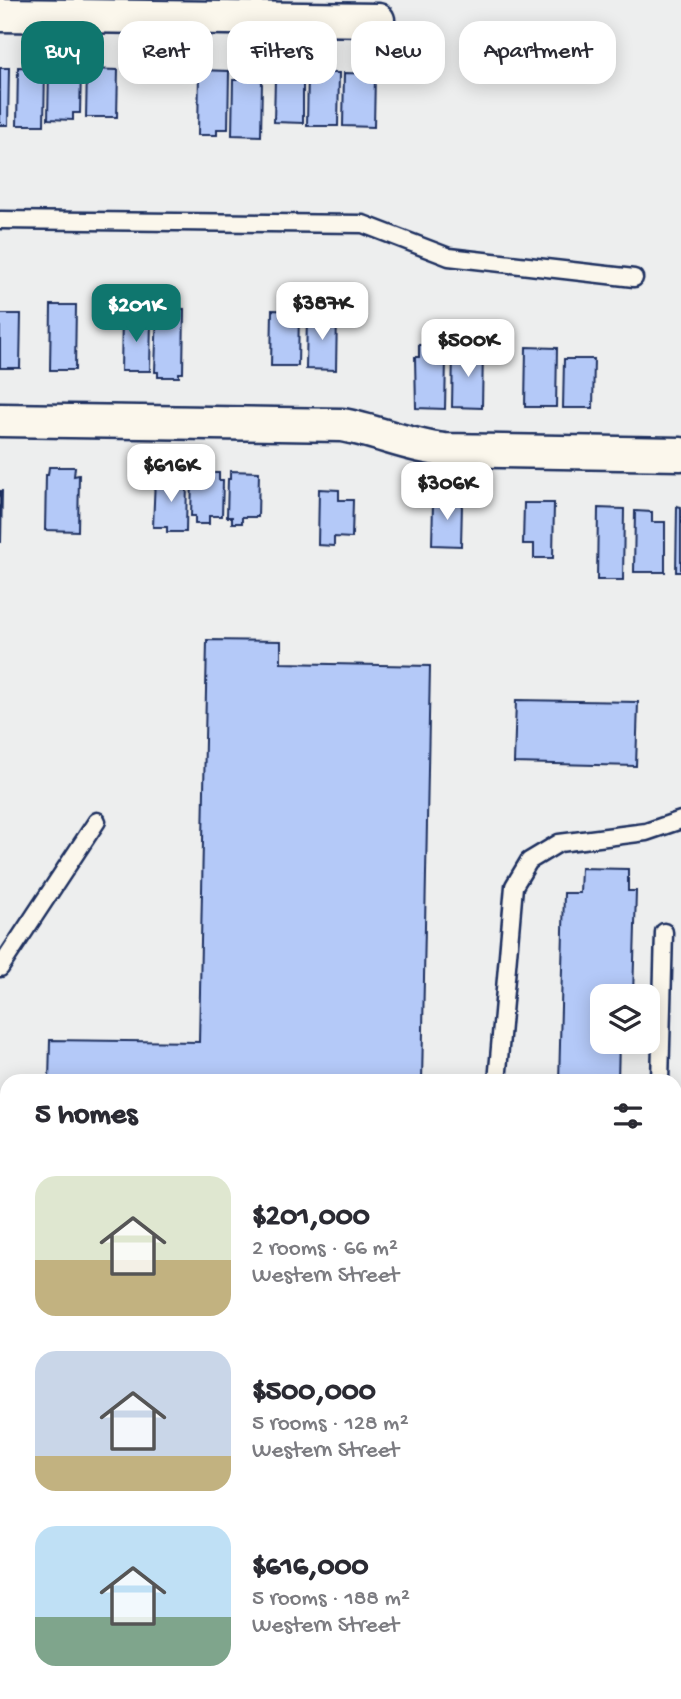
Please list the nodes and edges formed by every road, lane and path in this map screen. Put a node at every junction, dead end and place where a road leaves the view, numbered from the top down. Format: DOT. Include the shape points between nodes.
graph roads {
  1 [pos="0,15"];
  2 [pos="378,20"];
  3 [pos="0,220"];
  4 [pos="634,278"];
  5 [pos="0,420"];
  6 [pos="681,454"];
  7 [pos="681,820"];
  8 [pos="97,821"];
  9 [pos="664,932"];
  10 [pos="0,968"];
  11 [pos="498,1074"];
  12 [pos="660,1074"];
  1 -- 2 [label="street"];
  3 -- 4 [label="lane" via="363,224 449,257"];
  5 -- 6 [label="street" via="342,425 444,450"];
  7 -- 11 [label="lane" via="646,832 559,843 529,861 514,886"];
  8 -- 10 [label="lane"];
  9 -- 12 [label="lane"];
}
